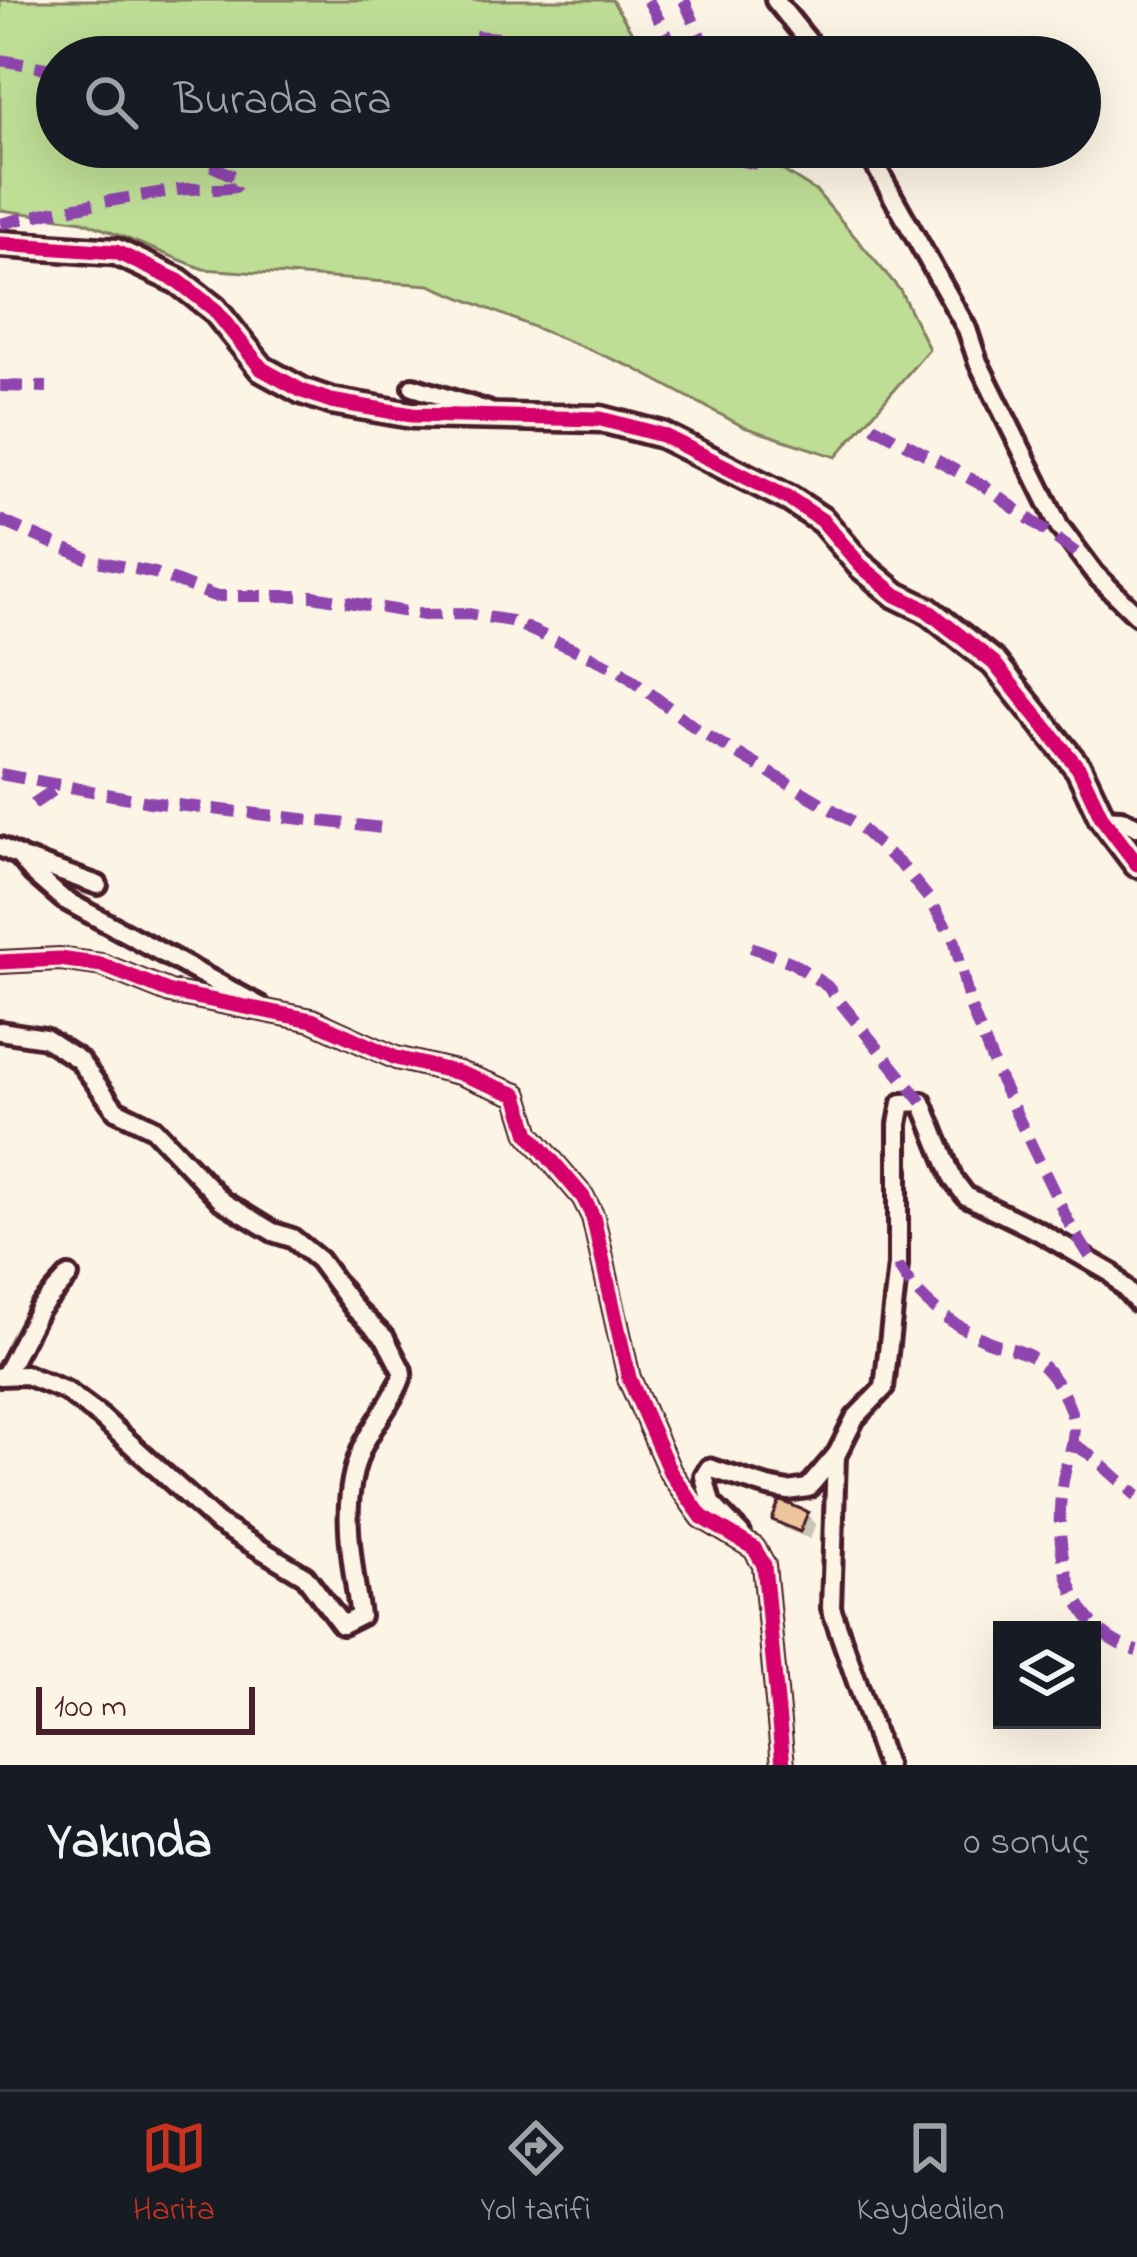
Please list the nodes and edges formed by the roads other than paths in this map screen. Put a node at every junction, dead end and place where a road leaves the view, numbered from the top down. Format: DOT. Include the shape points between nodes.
graph roads {
  1 [pos="775,0"];
  2 [pos="804,36"];
  3 [pos="877,168"];
  4 [pos="0,244"];
  5 [pos="413,387"];
  6 [pos="500,417"];
  7 [pos="1137,615"];
  8 [pos="1102,818"];
  9 [pos="1137,827"];
  10 [pos="0,847"];
  11 [pos="19,856"];
  12 [pos="1137,864"];
  13 [pos="98,885"];
  14 [pos="0,962"];
  15 [pos="271,1011"];
  16 [pos="0,1031"];
  17 [pos="69,1276"];
  18 [pos="1137,1302"];
  19 [pos="2,1376"];
  20 [pos="836,1454"];
  21 [pos="754,1548"];
  22 [pos="783,1765"];
  23 [pos="886,1765"];
  1 -- 2 [label="street"];
  3 -- 7 [label="street" via="967,328 1059,526"];
  4 -- 6 [label="street" via="116,252 178,281 214,309 262,368 302,392 412,415"];
  5 -- 6 [label="street"];
  6 -- 8 [label="street" via="601,419 641,430 724,463 823,520 860,565 994,663 1079,769"];
  8 -- 9 [label="street"];
  8 -- 12 [label="street"];
  10 -- 11 [label="street"];
  11 -- 13 [label="street"];
  11 -- 15 [label="street" via="63,898"];
  14 -- 15 [label="street" via="102,965 149,986"];
  15 -- 21 [label="street" via="517,1095 529,1134 593,1217 629,1378 670,1472 702,1517"];
  16 -- 19 [label="street" via="45,1038 79,1060 116,1110 152,1128 222,1201 319,1260 385,1338 403,1373 351,1483 360,1616 342,1625 304,1576 219,1524 66,1391 26,1375"];
  17 -- 19 [label="street" via="39,1309"];
  18 -- 20 [label="street" via="1112,1274 966,1196 922,1102 902,1103 889,1368 884,1388"];
  20 -- 21 [label="street" via="808,1488 788,1491 709,1468 711,1503"];
  20 -- 23 [label="street" via="831,1608"];
  21 -- 22 [label="street" via="764,1564"];
}
